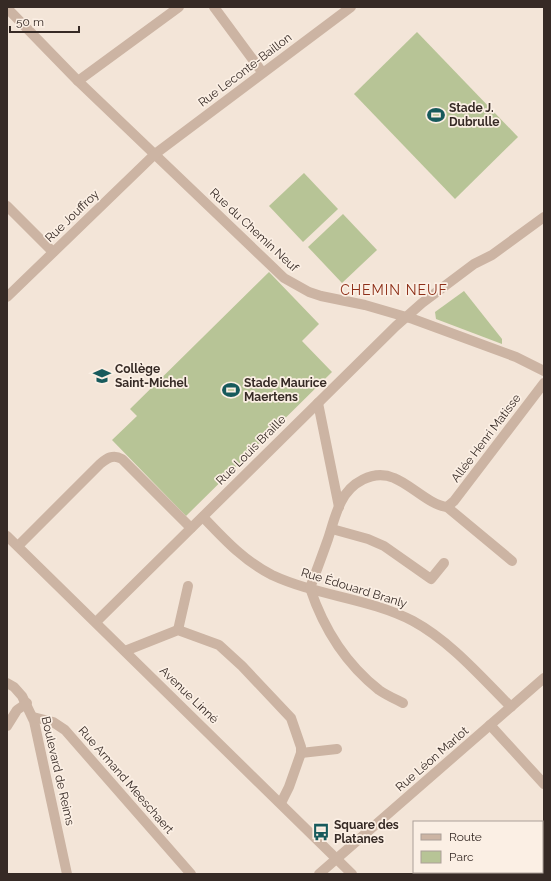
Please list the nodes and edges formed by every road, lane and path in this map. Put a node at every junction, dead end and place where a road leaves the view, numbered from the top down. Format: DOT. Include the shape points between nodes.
graph roads {
  1 [pos="179,7"];
  2 [pos="214,7"];
  3 [pos="350,7"];
  4 [pos="7,8"];
  5 [pos="262,72"];
  6 [pos="78,81"];
  7 [pos="155,154"];
  8 [pos="7,206"];
  9 [pos="544,216"];
  10 [pos="53,252"];
  11 [pos="7,297"];
  12 [pos="406,317"];
  13 [pos="544,371"];
  14 [pos="544,383"];
  15 [pos="318,403"];
  16 [pos="339,507"];
  17 [pos="447,507"];
  18 [pos="203,517"];
  19 [pos="191,528"];
  20 [pos="332,528"];
  21 [pos="7,536"];
  22 [pos="18,546"];
  23 [pos="512,561"];
  24 [pos="444,563"];
  25 [pos="188,586"];
  26 [pos="310,588"];
  27 [pos="96,622"];
  28 [pos="178,630"];
  29 [pos="125,651"];
  30 [pos="544,678"];
  31 [pos="7,683"];
  32 [pos="27,703"];
  33 [pos="403,703"];
  34 [pos="511,707"];
  35 [pos="33,717"];
  36 [pos="490,725"];
  37 [pos="7,726"];
  38 [pos="337,749"];
  39 [pos="301,753"];
  40 [pos="544,784"];
  41 [pos="281,803"];
  42 [pos="337,859"];
  43 [pos="67,874"];
  44 [pos="191,874"];
  45 [pos="319,874"];
  46 [pos="352,874"];
  1 -- 6 [label="street"];
  2 -- 5 [label="street"];
  3 -- 5 [label="street, Rue Leconte-Baillon"];
  4 -- 6 [label="street, Rue du Chemin Neuf"];
  5 -- 7 [label="street, Rue Leconte-Baillon"];
  6 -- 7 [label="street, Rue du Chemin Neuf"];
  7 -- 10 [label="street, Rue Jouffroy"];
  7 -- 12 [label="street, Rue du Chemin Neuf" via="274,270 293,284 321,296"];
  8 -- 10 [label="street"];
  9 -- 12 [label="street, Rue Louis Braille"];
  10 -- 11 [label="street, Rue Jouffroy"];
  12 -- 13 [label="street, Rue du Chemin Neuf" via="516,357"];
  12 -- 15 [label="street, Rue Louis Braille"];
  14 -- 17 [label="street, Allée Henri Matisse"];
  15 -- 16 [label="street"];
  15 -- 18 [label="street, Rue Louis Braille"];
  16 -- 17 [label="street" via="346,494 359,482 377,475 392,477"];
  16 -- 20 [label="street"];
  17 -- 23 [label="street"];
  18 -- 19 [label="street, Rue Louis Braille"];
  18 -- 26 [label="street, Rue Édouard Branly" via="250,562 278,578"];
  19 -- 22 [label="street" via="122,460 112,457 100,464"];
  19 -- 27 [label="street, Rue Louis Braille"];
  20 -- 24 [label="street" via="384,546 431,578"];
  20 -- 26 [label="street"];
  21 -- 22 [label="street, Avenue Linné"];
  22 -- 27 [label="street, Avenue Linné"];
  25 -- 28 [label="street"];
  26 -- 33 [label="street" via="345,657 378,689"];
  26 -- 34 [label="street, Rue Édouard Branly" via="385,609 419,625 448,646"];
  27 -- 29 [label="street, Avenue Linné"];
  28 -- 29 [label="street"];
  28 -- 39 [label="street" via="219,645 242,666 292,718"];
  29 -- 41 [label="street, Avenue Linné"];
  30 -- 34 [label="street, Rue Léon Marlot"];
  31 -- 32 [label="street, Boulevard de Reims" via="19,692"];
  32 -- 35 [label="street, Boulevard de Reims"];
  32 -- 37 [label="street" via="17,710"];
  34 -- 36 [label="street, Rue Léon Marlot"];
  35 -- 43 [label="street, Boulevard de Reims"];
  35 -- 44 [label="street, Rue Armand Meeschaert" via="53,722 65,730"];
  36 -- 40 [label="street"];
  36 -- 42 [label="street, Rue Léon Marlot"];
  38 -- 39 [label="street"];
  39 -- 41 [label="street"];
  41 -- 42 [label="street, Avenue Linné"];
  42 -- 45 [label="street, Rue Léon Marlot"];
  42 -- 46 [label="street, Avenue Linné"];
}
